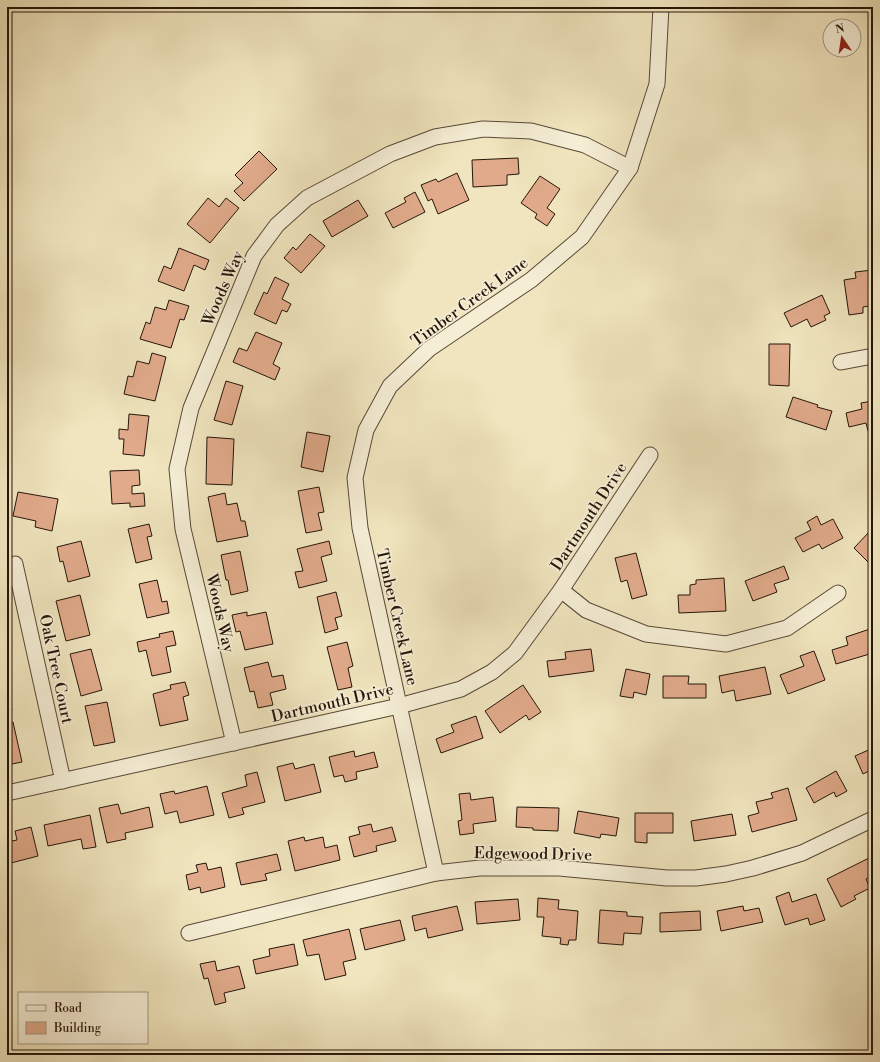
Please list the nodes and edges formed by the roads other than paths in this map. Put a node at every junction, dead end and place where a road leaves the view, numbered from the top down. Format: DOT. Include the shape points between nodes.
graph roads {
  1 [pos="661,7"];
  2 [pos="630,168"];
  3 [pos="873,356"];
  4 [pos="841,362"];
  5 [pos="650,455"];
  6 [pos="15,564"];
  7 [pos="560,590"];
  8 [pos="838,593"];
  9 [pos="399,706"];
  10 [pos="234,743"];
  11 [pos="63,781"];
  12 [pos="7,794"];
  13 [pos="873,818"];
  14 [pos="436,873"];
  15 [pos="189,933"];
  1 -- 2 [label="street, Timber Creek Lane" via="658,84"];
  2 -- 9 [label="street, Timber Creek Lane" via="582,237 531,280 429,349 390,386 366,430 355,478 360,528"];
  2 -- 10 [label="street, Woods Way" via="585,145 531,131 483,129 435,137 390,154 307,198 277,225 254,256 191,408 177,469 183,529"];
  3 -- 4 [label="street"];
  5 -- 7 [label="street, Dartmouth Drive"];
  6 -- 11 [label="street, Oak Tree Court"];
  7 -- 8 [label="street" via="586,610 646,634 726,644 787,628"];
  7 -- 9 [label="street, Dartmouth Drive" via="515,653 492,672 461,689"];
  9 -- 10 [label="street, Dartmouth Drive"];
  9 -- 14 [label="street, Timber Creek Lane"];
  10 -- 11 [label="street, Dartmouth Drive"];
  11 -- 12 [label="street, Dartmouth Drive"];
  13 -- 14 [label="street, Edgewood Drive" via="802,853 754,868 704,877 667,878 559,868 480,868"];
  14 -- 15 [label="street, Edgewood Drive"];
}
